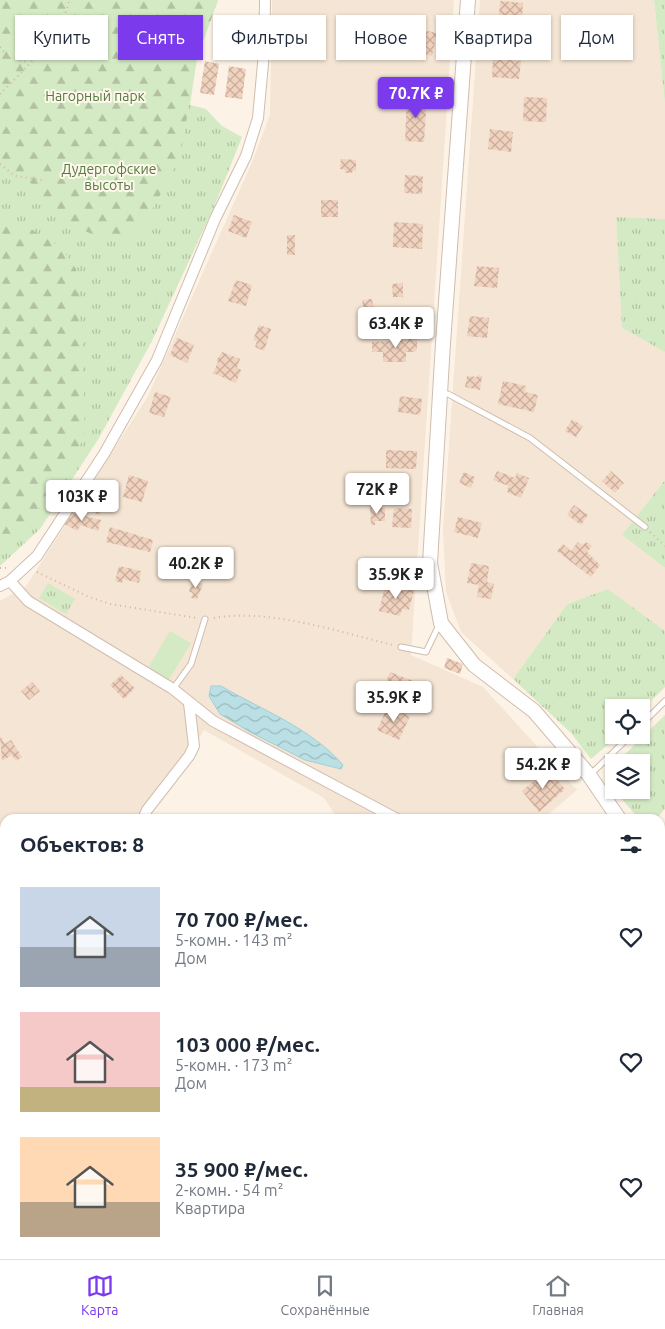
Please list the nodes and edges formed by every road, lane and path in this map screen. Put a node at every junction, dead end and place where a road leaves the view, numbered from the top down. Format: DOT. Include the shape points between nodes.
graph roads {
  1 [pos="69,0"];
  2 [pos="264,0"];
  3 [pos="468,0"];
  4 [pos="0,46"];
  5 [pos="28,62"];
  6 [pos="0,94"];
  7 [pos="0,164"];
  8 [pos="43,180"];
  9 [pos="440,393"];
  10 [pos="645,527"];
  11 [pos="665,546"];
  12 [pos="10,581"];
  13 [pos="0,586"];
  14 [pos="205,619"];
  15 [pos="440,623"];
  16 [pos="401,647"];
  17 [pos="173,689"];
  18 [pos="665,701"];
  19 [pos="189,703"];
  20 [pos="650,716"];
  21 [pos="622,744"];
  22 [pos="590,776"];
  23 [pos="145,814"];
  24 [pos="388,814"];
  25 [pos="616,814"];
  1 -- 5 [label="path" via="53,35"];
  2 -- 12 [label="street" via="264,53 258,118 246,156 215,219 157,360 104,454 36,556"];
  3 -- 9 [label="street"];
  4 -- 5 [label="path" via="9,58"];
  5 -- 6 [label="path"];
  7 -- 8 [label="path" via="15,176"];
  9 -- 10 [label="lane" via="448,394 530,438"];
  9 -- 15 [label="street" via="430,563"];
  10 -- 11 [label="path"];
  12 -- 13 [label="street"];
  12 -- 17 [label="street" via="28,601"];
  14 -- 17 [label="lane" via="191,664"];
  15 -- 16 [label="lane" via="426,652"];
  15 -- 22 [label="street" via="474,666 534,711"];
  17 -- 19 [label="street"];
  18 -- 20 [label="lane"];
  19 -- 23 [label="street" via="194,746"];
  19 -- 24 [label="street" via="213,721"];
  21 -- 22 [label="lane"];
  22 -- 25 [label="street"];
}
